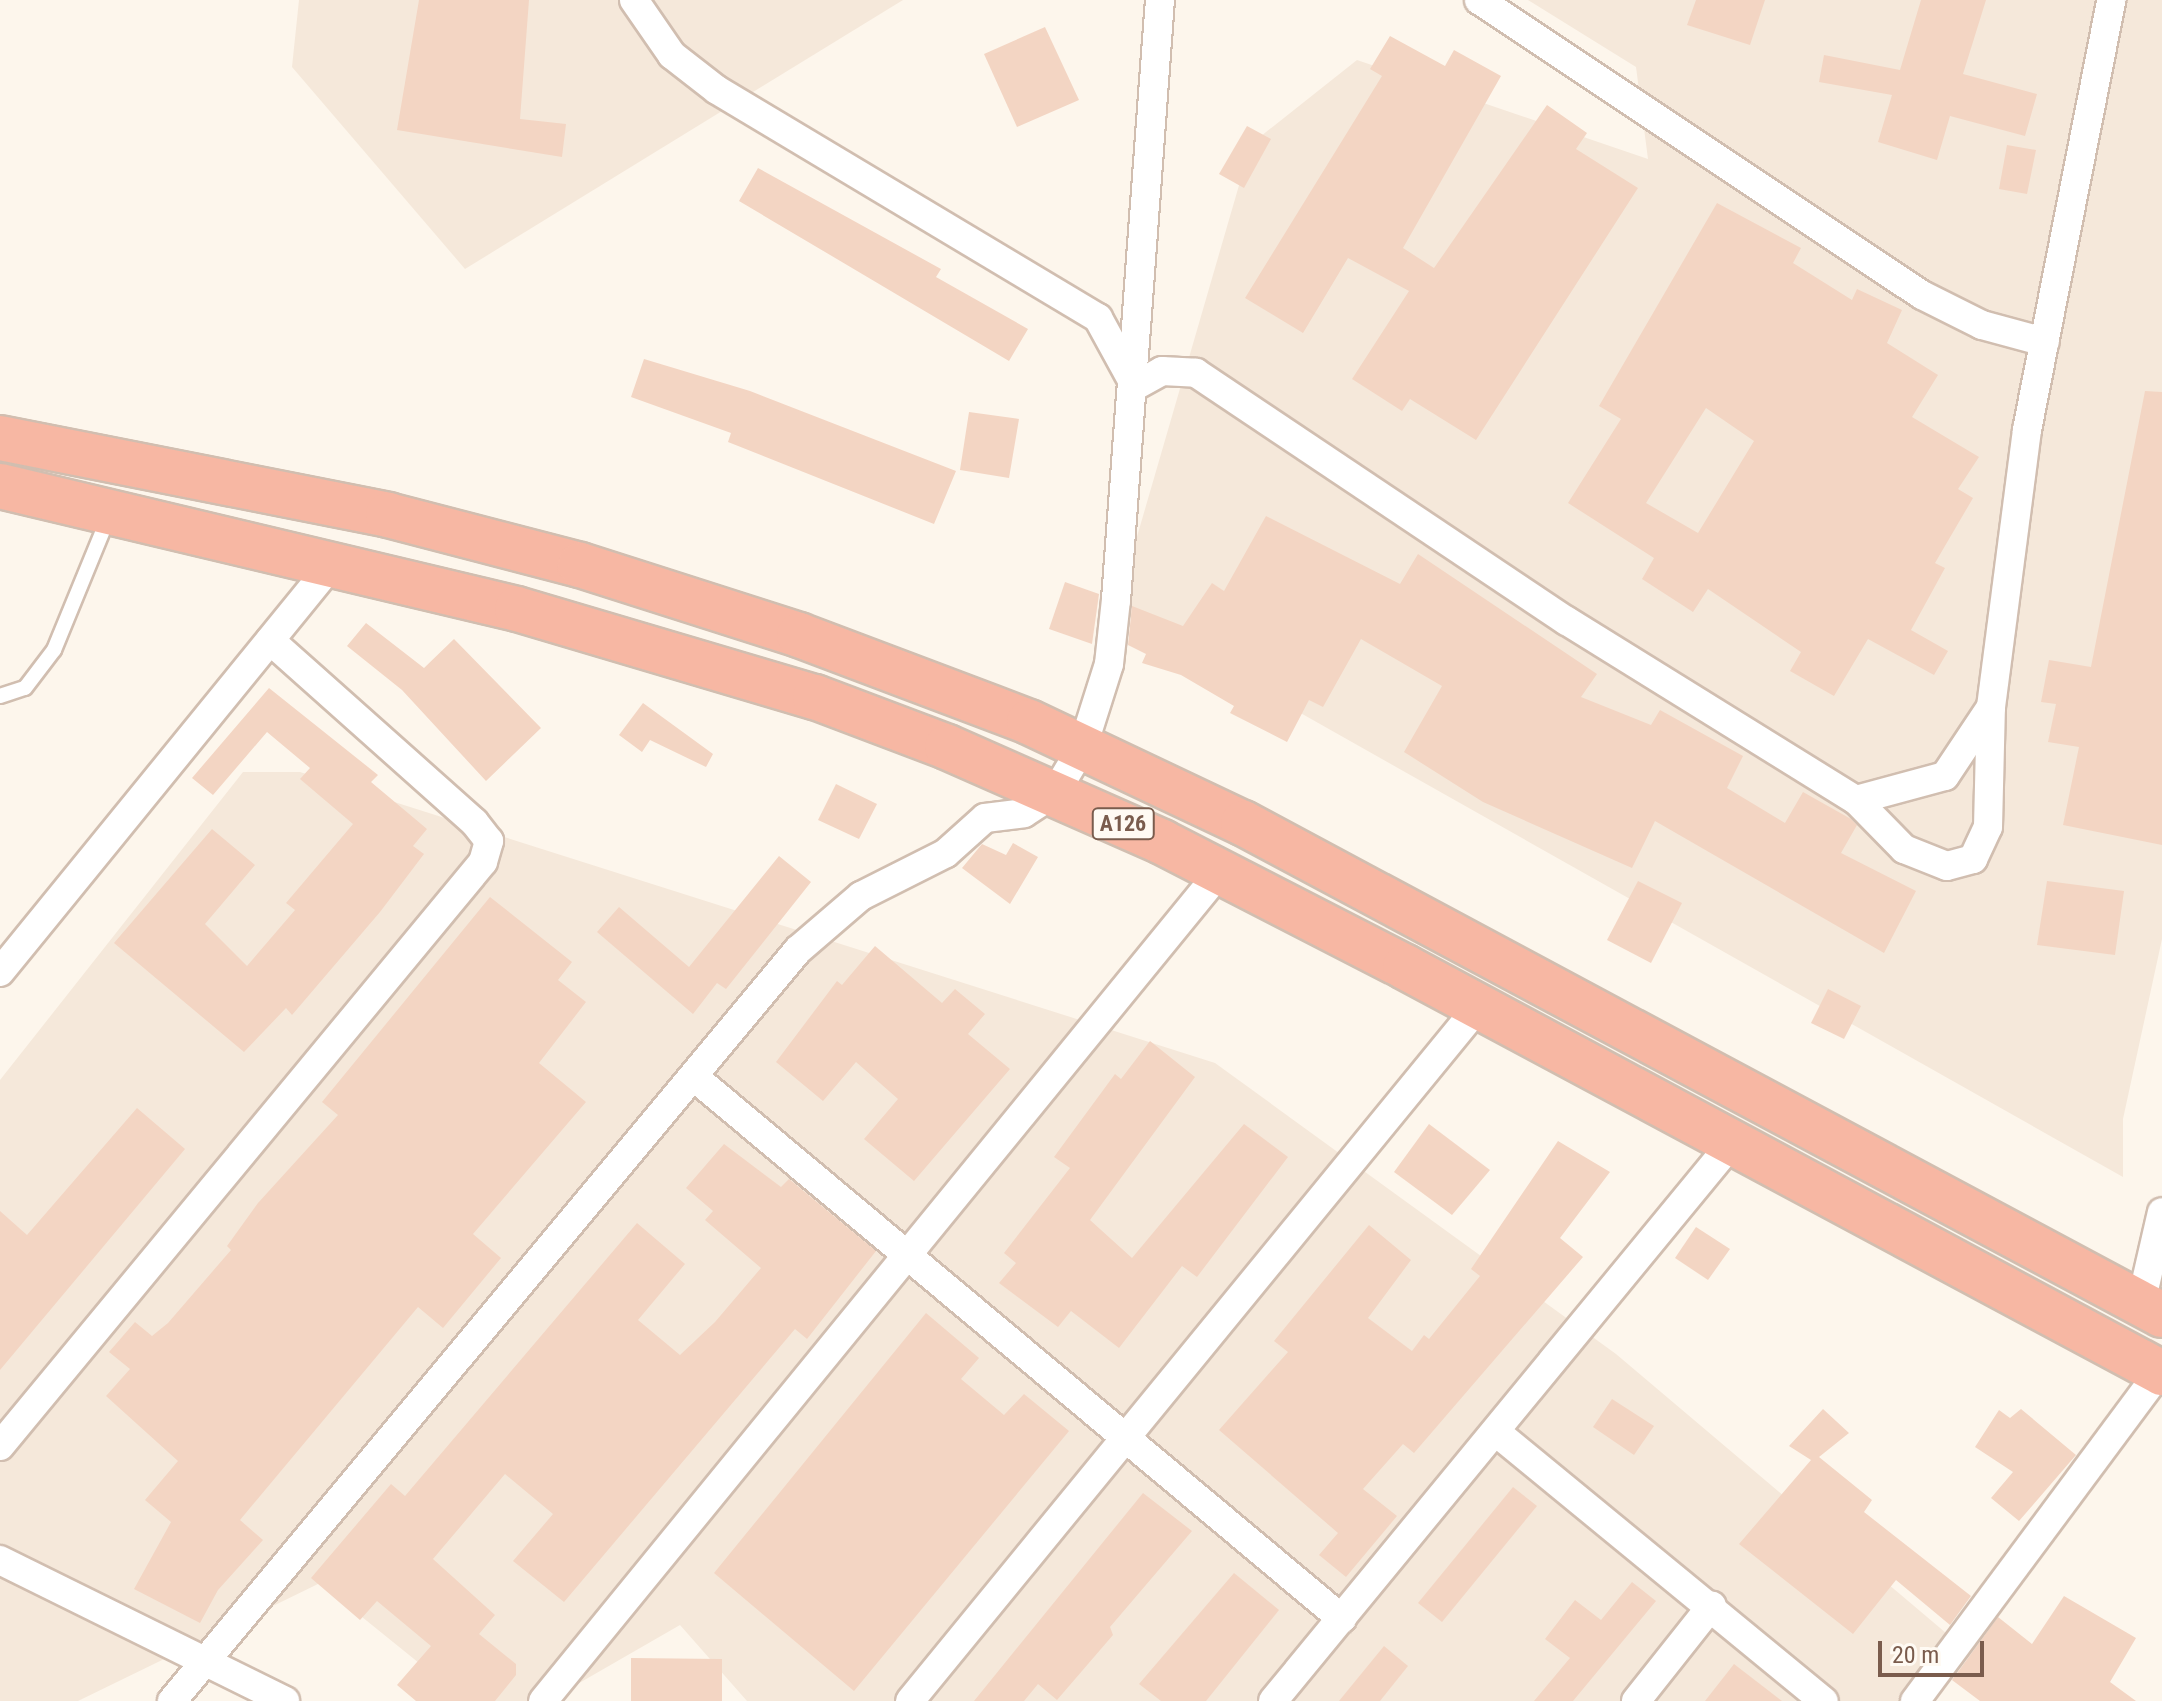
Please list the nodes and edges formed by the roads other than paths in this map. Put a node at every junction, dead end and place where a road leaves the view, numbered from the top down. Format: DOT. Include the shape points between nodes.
graph roads {
  1 [pos="634,0"];
  2 [pos="1160,0"];
  3 [pos="1479,0"];
  4 [pos="2111,0"];
  5 [pos="2045,342"];
  6 [pos="1135,386"];
  7 [pos="0,438"];
  8 [pos="0,486"];
  9 [pos="110,513"];
  10 [pos="332,564"];
  11 [pos="270,640"];
  12 [pos="0,696"];
  13 [pos="1991,707"];
  14 [pos="1083,746"];
  15 [pos="1055,793"];
  16 [pos="1856,800"];
  17 [pos="1219,873"];
  18 [pos="0,972"];
  19 [pos="1478,1007"];
  20 [pos="693,1076"];
  21 [pos="1730,1145"];
  22 [pos="2162,1212"];
  23 [pos="911,1257"];
  24 [pos="2152,1309"];
  25 [pos="2161,1373"];
  26 [pos="1496,1432"];
  27 [pos="1124,1439"];
  28 [pos="0,1446"];
  29 [pos="0,1560"];
  30 [pos="1712,1605"];
  31 [pos="1342,1619"];
  32 [pos="205,1662"];
  33 [pos="172,1701"];
  34 [pos="285,1701"];
  35 [pos="543,1701"];
  36 [pos="910,1701"];
  37 [pos="1273,1701"];
  38 [pos="1636,1701"];
  39 [pos="1824,1701"];
  40 [pos="1915,1701"];
  1 -- 6 [label="street" via="672,55 717,90 1098,318"];
  2 -- 6 [label="street"];
  3 -- 5 [label="street" via="1922,295 1982,325"];
  4 -- 5 [label="street"];
  5 -- 13 [label="street"];
  6 -- 14 [label="street" via="1109,664"];
  6 -- 16 [label="street" via="1162,371 1196,373 1567,621"];
  7 -- 14 [label="highway, A126" via="388,515 580,565 899,670"];
  8 -- 9 [label="highway, A126"];
  9 -- 10 [label="highway, A126"];
  9 -- 12 [label="lane" via="54,650 25,688"];
  10 -- 11 [label="street"];
  10 -- 15 [label="highway, A126" via="815,697"];
  11 -- 18 [label="street"];
  11 -- 28 [label="street" via="474,822 489,841 483,862"];
  13 -- 16 [label="street" via="1945,776"];
  13 -- 16 [label="street" via="1988,827 1973,859 1947,866 1904,849"];
  14 -- 15 [label="street"];
  14 -- 24 [label="highway, A126" via="1243,823"];
  15 -- 17 [label="highway, A126"];
  15 -- 20 [label="street" via="1024,813 985,818 946,853 861,896 798,950"];
  17 -- 19 [label="highway, A126"];
  17 -- 23 [label="street"];
  19 -- 21 [label="highway, A126"];
  19 -- 27 [label="street"];
  20 -- 23 [label="street"];
  20 -- 32 [label="street"];
  21 -- 25 [label="highway, A126"];
  21 -- 26 [label="street"];
  22 -- 24 [label="street"];
  23 -- 27 [label="street"];
  23 -- 35 [label="street"];
  25 -- 40 [label="street"];
  26 -- 30 [label="street"];
  26 -- 31 [label="street"];
  27 -- 31 [label="street"];
  27 -- 36 [label="street"];
  29 -- 32 [label="street"];
  30 -- 38 [label="street"];
  30 -- 39 [label="street"];
  31 -- 37 [label="street"];
  32 -- 33 [label="street"];
  32 -- 34 [label="street"];
}
